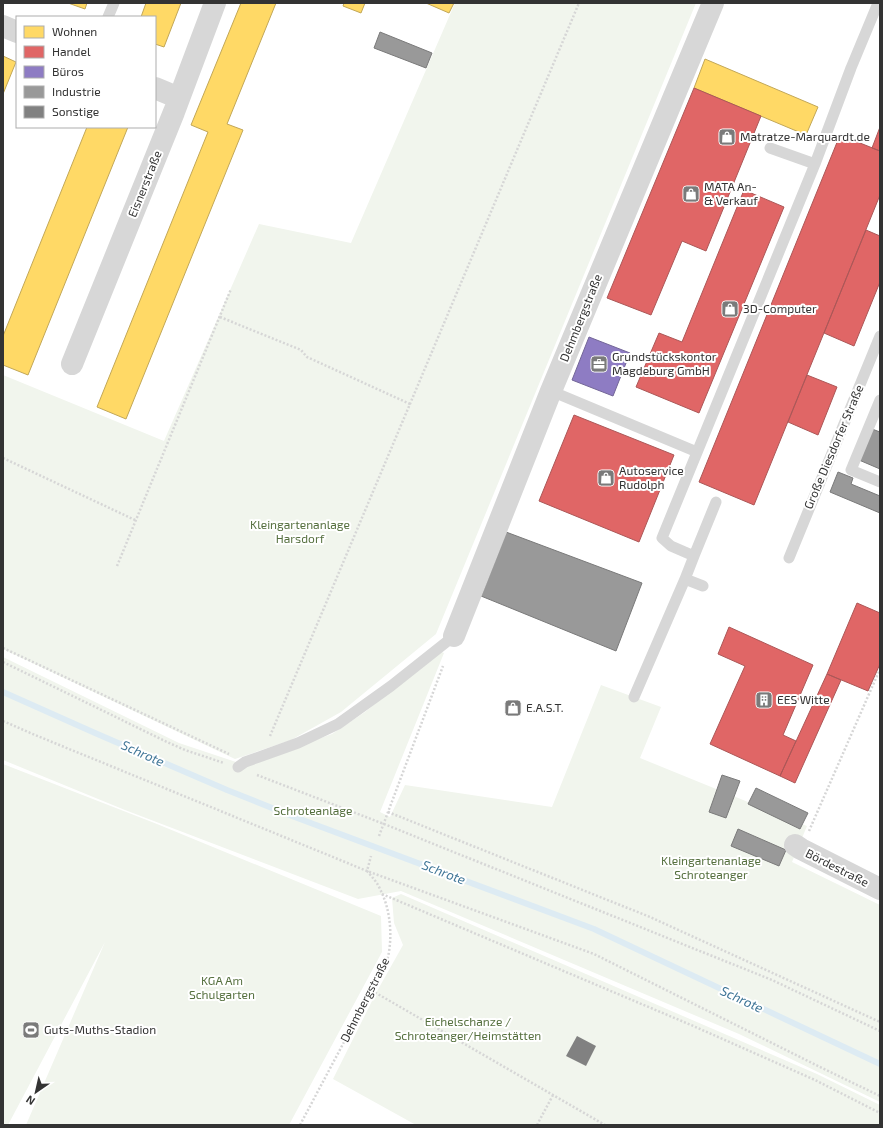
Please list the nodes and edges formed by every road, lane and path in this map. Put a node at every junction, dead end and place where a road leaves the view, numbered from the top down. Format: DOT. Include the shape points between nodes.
graph roads {
  1 [pos="114,3"];
  2 [pos="215,3"];
  3 [pos="579,3"];
  4 [pos="713,3"];
  5 [pos="878,3"];
  6 [pos="108,16"];
  7 [pos="3,26"];
  8 [pos="16,32"];
  9 [pos="156,88"];
  10 [pos="179,98"];
  11 [pos="770,148"];
  12 [pos="815,164"];
  13 [pos="231,289"];
  14 [pos="220,317"];
  15 [pos="880,336"];
  16 [pos="72,364"];
  17 [pos="551,391"];
  18 [pos="880,400"];
  19 [pos="410,404"];
  20 [pos="697,452"];
  21 [pos="3,458"];
  22 [pos="880,482"];
  23 [pos="716,502"];
  24 [pos="135,520"];
  25 [pos="694,556"];
  26 [pos="788,558"];
  27 [pos="117,566"];
  28 [pos="686,579"];
  29 [pos="703,586"];
  30 [pos="454,636"];
  31 [pos="3,648"];
  32 [pos="3,662"];
  33 [pos="443,665"];
  34 [pos="880,669"];
  35 [pos="634,697"];
  36 [pos="3,721"];
  37 [pos="267,742"];
  38 [pos="236,762"];
  39 [pos="388,812"];
  40 [pos="384,824"];
  41 [pos="379,836"];
  42 [pos="798,847"];
  43 [pos="371,856"];
  44 [pos="367,871"];
  45 [pos="880,890"];
  46 [pos="382,894"];
  47 [pos="372,990"];
  48 [pos="880,1022"];
  49 [pos="880,1030"];
  50 [pos="554,1095"];
  51 [pos="880,1096"];
  52 [pos="880,1113"];
  53 [pos="300,1125"];
  54 [pos="537,1125"];
  55 [pos="605,1125"];
  1 -- 6 [label="lane"];
  2 -- 10 [label="street, Eisnerstraße"];
  3 -- 19 [label="path"];
  4 -- 17 [label="street, Dehmbergstraße"];
  5 -- 12 [label="lane"];
  7 -- 8 [label="street"];
  9 -- 10 [label="street"];
  10 -- 16 [label="street, Eisnerstraße"];
  11 -- 12 [label="lane"];
  12 -- 20 [label="lane"];
  13 -- 14 [label="path"];
  14 -- 19 [label="path" via="301,350 307,357"];
  14 -- 24 [label="path"];
  15 -- 26 [label="lane, Große Diesdorfer Straße"];
  17 -- 20 [label="lane"];
  17 -- 30 [label="street, Dehmbergstraße"];
  18 -- 22 [label="lane" via="851,470"];
  19 -- 37 [label="path"];
  20 -- 25 [label="lane" via="662,538 671,546"];
  21 -- 24 [label="path"];
  23 -- 25 [label="lane"];
  24 -- 27 [label="path"];
  25 -- 28 [label="lane"];
  28 -- 29 [label="lane"];
  28 -- 35 [label="lane"];
  30 -- 38 [label="lane" via="338,724 298,743 245,762"];
  31 -- 38 [label="path"];
  32 -- 38 [label="path" via="171,744"];
  33 -- 39 [label="path"];
  34 -- 42 [label="path"];
  36 -- 44 [label="path"];
  38 -- 40 [label="path"];
  39 -- 40 [label="path"];
  39 -- 48 [label="path" via="650,917"];
  40 -- 41 [label="path"];
  40 -- 49 [label="path" via="772,980"];
  42 -- 45 [label="street, Bördestraße"];
  43 -- 44 [label="path"];
  44 -- 46 [label="path, Dehmbergstraße"];
  44 -- 51 [label="path" via="594,954"];
  46 -- 47 [label="path, Dehmbergstraße" via="389,920 389,952"];
  46 -- 52 [label="path" via="712,1034 815,1080"];
  47 -- 50 [label="path"];
  47 -- 53 [label="path, Dehmbergstraße"];
  50 -- 54 [label="path"];
  50 -- 55 [label="path"];
}
